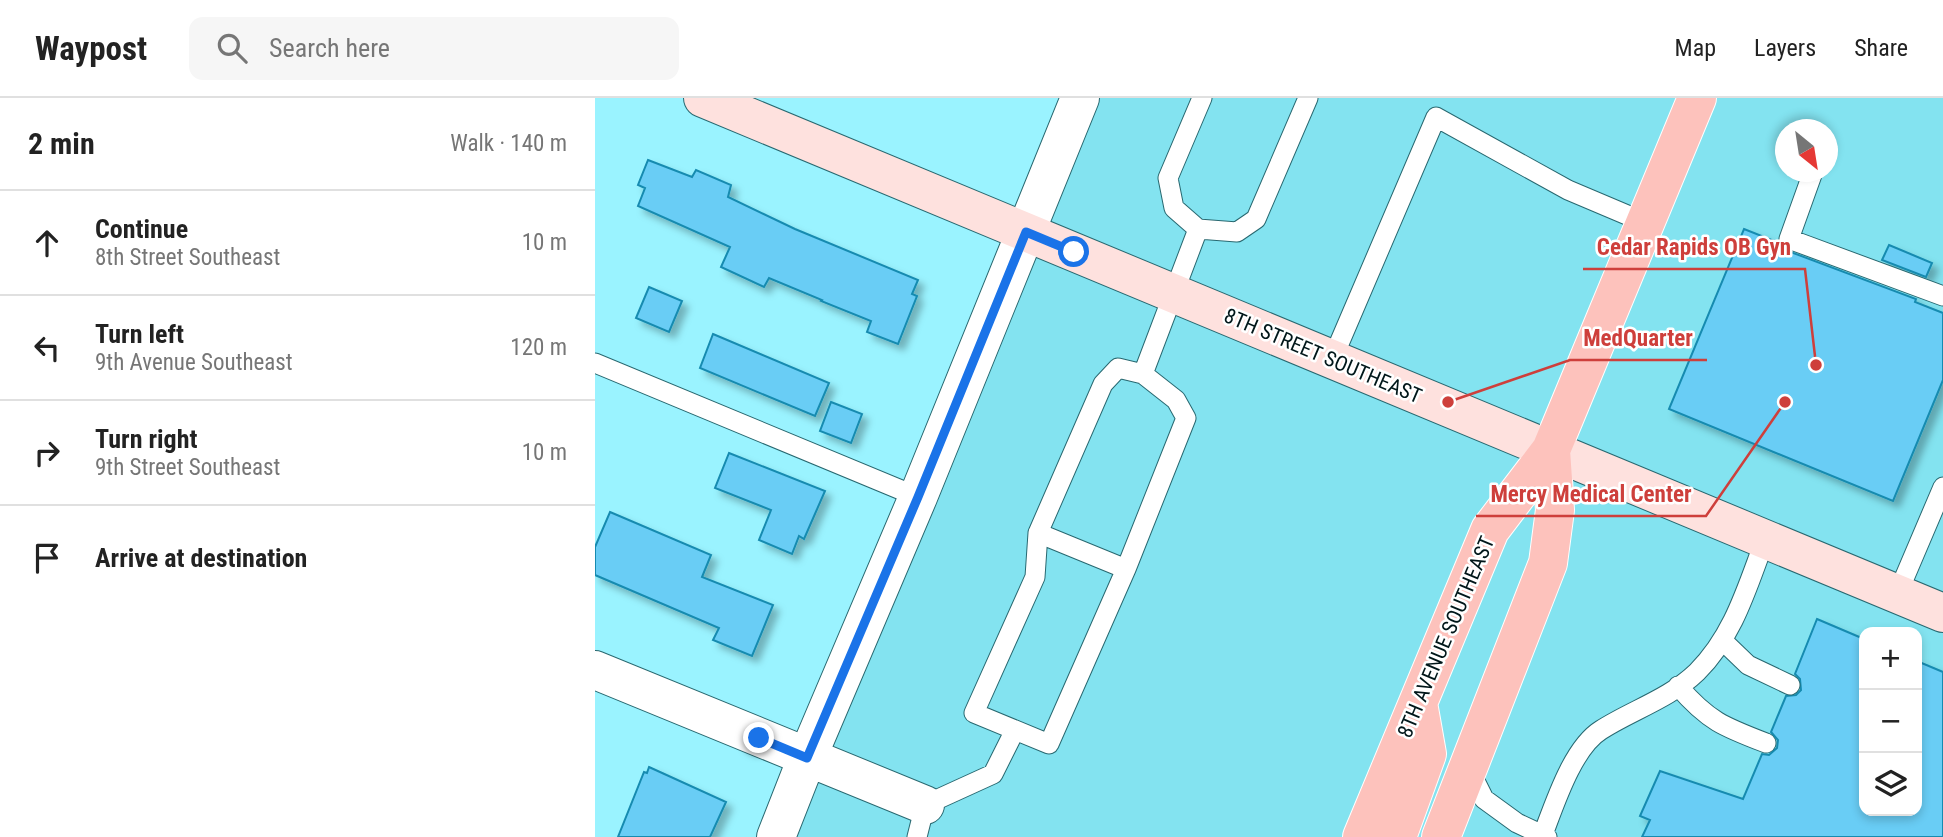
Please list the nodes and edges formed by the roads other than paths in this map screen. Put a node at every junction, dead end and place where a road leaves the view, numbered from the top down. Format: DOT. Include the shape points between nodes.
graph roads {
  1 [pos="702,98"];
  2 [pos="1080,98"];
  3 [pos="1202,98"];
  4 [pos="1308,98"];
  5 [pos="1697,98"];
  6 [pos="1809,182"];
  7 [pos="1646,223"];
  8 [pos="1198,229"];
  9 [pos="1026,232"];
  10 [pos="1172,293"];
  11 [pos="1943,296"];
  12 [pos="1332,359"];
  13 [pos="595,363"];
  14 [pos="1143,374"];
  15 [pos="1551,450"];
  16 [pos="1943,487"];
  17 [pos="918,497"];
  18 [pos="1038,533"];
  19 [pos="1765,540"];
  20 [pos="1126,569"];
  21 [pos="1897,595"];
  22 [pos="1943,613"];
  23 [pos="1722,640"];
  24 [pos="595,670"];
  25 [pos="1790,685"];
  26 [pos="1678,686"];
  27 [pos="1417,703"];
  28 [pos="1015,730"];
  29 [pos="1766,743"];
  30 [pos="807,758"];
  31 [pos="1468,767"];
  32 [pos="921,821"];
  33 [pos="1544,836"];
  34 [pos="776,837"];
  35 [pos="1362,837"];
  36 [pos="1397,837"];
  37 [pos="1441,837"];
  1 -- 9 [label="main road, 8TH STREET SOUTHEAST"];
  2 -- 9 [label="street"];
  3 -- 8 [label="lane" via="1168,178 1174,208"];
  4 -- 8 [label="lane" via="1256,219 1237,232"];
  5 -- 7 [label="main road, 8TH AVENUE SOUTHEAST"];
  6 -- 11 [label="lane" via="1789,239"];
  7 -- 12 [label="lane" via="1568,190 1436,117"];
  7 -- 15 [label="main road, 8TH AVENUE SOUTHEAST"];
  8 -- 10 [label="lane"];
  9 -- 10 [label="main road, 8TH STREET SOUTHEAST"];
  9 -- 17 [label="street"];
  10 -- 12 [label="main road, 8TH STREET SOUTHEAST"];
  10 -- 14 [label="lane"];
  12 -- 15 [label="main road, 8TH STREET SOUTHEAST"];
  13 -- 17 [label="lane"];
  14 -- 18 [label="lane" via="1118,369 1103,384"];
  14 -- 20 [label="lane" via="1176,400 1186,418"];
  15 -- 19 [label="main road, 8TH STREET SOUTHEAST"];
  15 -- 27 [label="main road, 8TH AVENUE SOUTHEAST" via="1490,530"];
  15 -- 31 [label="main road, 8TH AVENUE SOUTHEAST" via="1555,510 1548,563"];
  16 -- 21 [label="lane"];
  17 -- 30 [label="street"];
  18 -- 20 [label="lane"];
  18 -- 28 [label="lane" via="1035,577 974,713"];
  19 -- 21 [label="main road, 8TH STREET SOUTHEAST"];
  19 -- 23 [label="lane" via="1732,628"];
  20 -- 28 [label="lane" via="1049,744"];
  21 -- 22 [label="main road, 8TH STREET SOUTHEAST"];
  23 -- 25 [label="lane" via="1748,665"];
  23 -- 26 [label="lane" via="1697,672"];
  24 -- 30 [label="street"];
  26 -- 29 [label="lane" via="1699,710 1723,726"];
  26 -- 33 [label="lane" via="1598,732 1571,765"];
  27 -- 35 [label="main road, 8TH AVENUE SOUTHEAST"];
  27 -- 36 [label="main road" via="1427,754"];
  28 -- 32 [label="lane" via="993,774"];
  30 -- 32 [label="street"];
  30 -- 34 [label="street"];
  31 -- 33 [label="lane" via="1484,799"];
  31 -- 37 [label="main road, 8TH AVENUE SOUTHEAST"];
}
